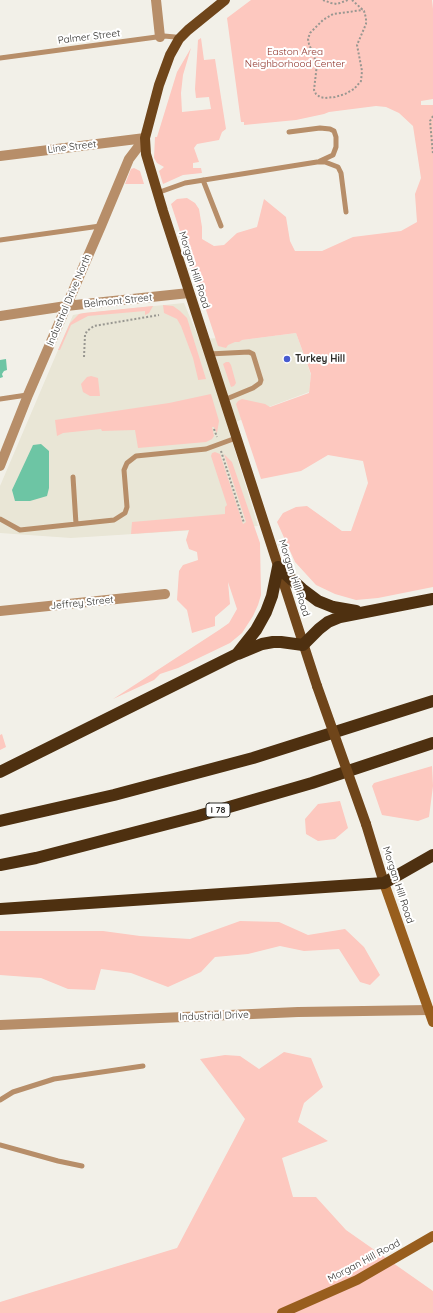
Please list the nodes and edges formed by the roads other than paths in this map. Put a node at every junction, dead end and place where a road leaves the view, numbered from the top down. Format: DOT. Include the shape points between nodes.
graph roads {
  1 [pos="156,0"];
  2 [pos="226,0"];
  3 [pos="160,37"];
  4 [pos="179,39"];
  5 [pos="0,58"];
  6 [pos="289,132"];
  7 [pos="145,138"];
  8 [pos="0,156"];
  9 [pos="317,162"];
  10 [pos="203,180"];
  11 [pos="157,193"];
  12 [pos="346,212"];
  13 [pos="101,226"];
  14 [pos="221,226"];
  15 [pos="0,240"];
  16 [pos="189,293"];
  17 [pos="66,306"];
  18 [pos="0,316"];
  19 [pos="209,354"];
  20 [pos="28,395"];
  21 [pos="0,399"];
  22 [pos="224,400"];
  23 [pos="236,438"];
  24 [pos="0,466"];
  25 [pos="73,477"];
  26 [pos="0,519"];
  27 [pos="76,524"];
  28 [pos="278,567"];
  29 [pos="165,594"];
  30 [pos="433,599"];
  31 [pos="0,611"];
  32 [pos="367,612"];
  33 [pos="303,645"];
  34 [pos="237,654"];
  35 [pos="433,701"];
  36 [pos="433,743"];
  37 [pos="0,772"];
  38 [pos="0,821"];
  39 [pos="433,855"];
  40 [pos="0,865"];
  41 [pos="384,883"];
  42 [pos="0,909"];
  43 [pos="431,1010"];
  44 [pos="433,1022"];
  45 [pos="0,1025"];
  46 [pos="143,1066"];
  47 [pos="0,1100"];
  48 [pos="0,1145"];
  49 [pos="82,1166"];
  50 [pos="433,1236"];
  51 [pos="282,1313"];
  1 -- 3 [label="street"];
  2 -- 4 [label="main road"];
  3 -- 4 [label="lane, Palmer Street" via="170,36"];
  3 -- 5 [label="lane, Palmer Street"];
  4 -- 7 [label="main road" via="161,77"];
  6 -- 9 [label="lane" via="320,128 334,131 336,147 333,155"];
  7 -- 8 [label="street, Line Street"];
  7 -- 11 [label="main road, Morgan Hill Road" via="147,158"];
  7 -- 13 [label="street, Industrial Drive North" via="129,158"];
  9 -- 10 [label="lane"];
  9 -- 12 [label="lane" via="326,162 338,167 341,172"];
  10 -- 11 [label="lane" via="185,183"];
  10 -- 14 [label="lane"];
  11 -- 16 [label="main road, Morgan Hill Road"];
  13 -- 15 [label="lane"];
  13 -- 17 [label="street, Industrial Drive North"];
  16 -- 17 [label="street, Belmont Street"];
  16 -- 19 [label="main road, Morgan Hill Road"];
  17 -- 18 [label="street, Belmont Street"];
  17 -- 20 [label="street, Industrial Drive North"];
  19 -- 22 [label="main road, Morgan Hill Road"];
  19 -- 22 [label="lane" via="253,354 260,383"];
  20 -- 21 [label="lane"];
  20 -- 24 [label="street, Industrial Drive North"];
  22 -- 23 [label="main road, Morgan Hill Road"];
  23 -- 27 [label="lane" via="206,449 136,456 127,463 124,470 127,507 125,513 114,520"];
  23 -- 28 [label="main road, Morgan Hill Road"];
  25 -- 27 [label="lane"];
  26 -- 27 [label="lane" via="20,530"];
  28 -- 32 [label="highway" via="321,603"];
  28 -- 33 [label="main road, Morgan Hill Road"];
  28 -- 34 [label="highway" via="269,604 256,630"];
  29 -- 31 [label="street, Jeffrey Street"];
  30 -- 32 [label="highway"];
  32 -- 33 [label="highway" via="328,622 316,630"];
  33 -- 34 [label="highway" via="273,642"];
  33 -- 41 [label="main road, Morgan Hill Road, bridge"];
  34 -- 37 [label="highway"];
  35 -- 38 [label="highway" via="253,758 114,795"];
  36 -- 40 [label="highway, I 78" via="312,783 198,816"];
  39 -- 41 [label="highway"];
  41 -- 42 [label="highway"];
  41 -- 43 [label="main road, Morgan Hill Road"];
  43 -- 44 [label="main road, Morgan Hill Road"];
  43 -- 45 [label="street, Industrial Drive" via="298,1012"];
  46 -- 47 [label="lane" via="54,1079 13,1092"];
  48 -- 49 [label="lane"];
  50 -- 51 [label="main road, Morgan Hill Road" via="358,1280"];
}
